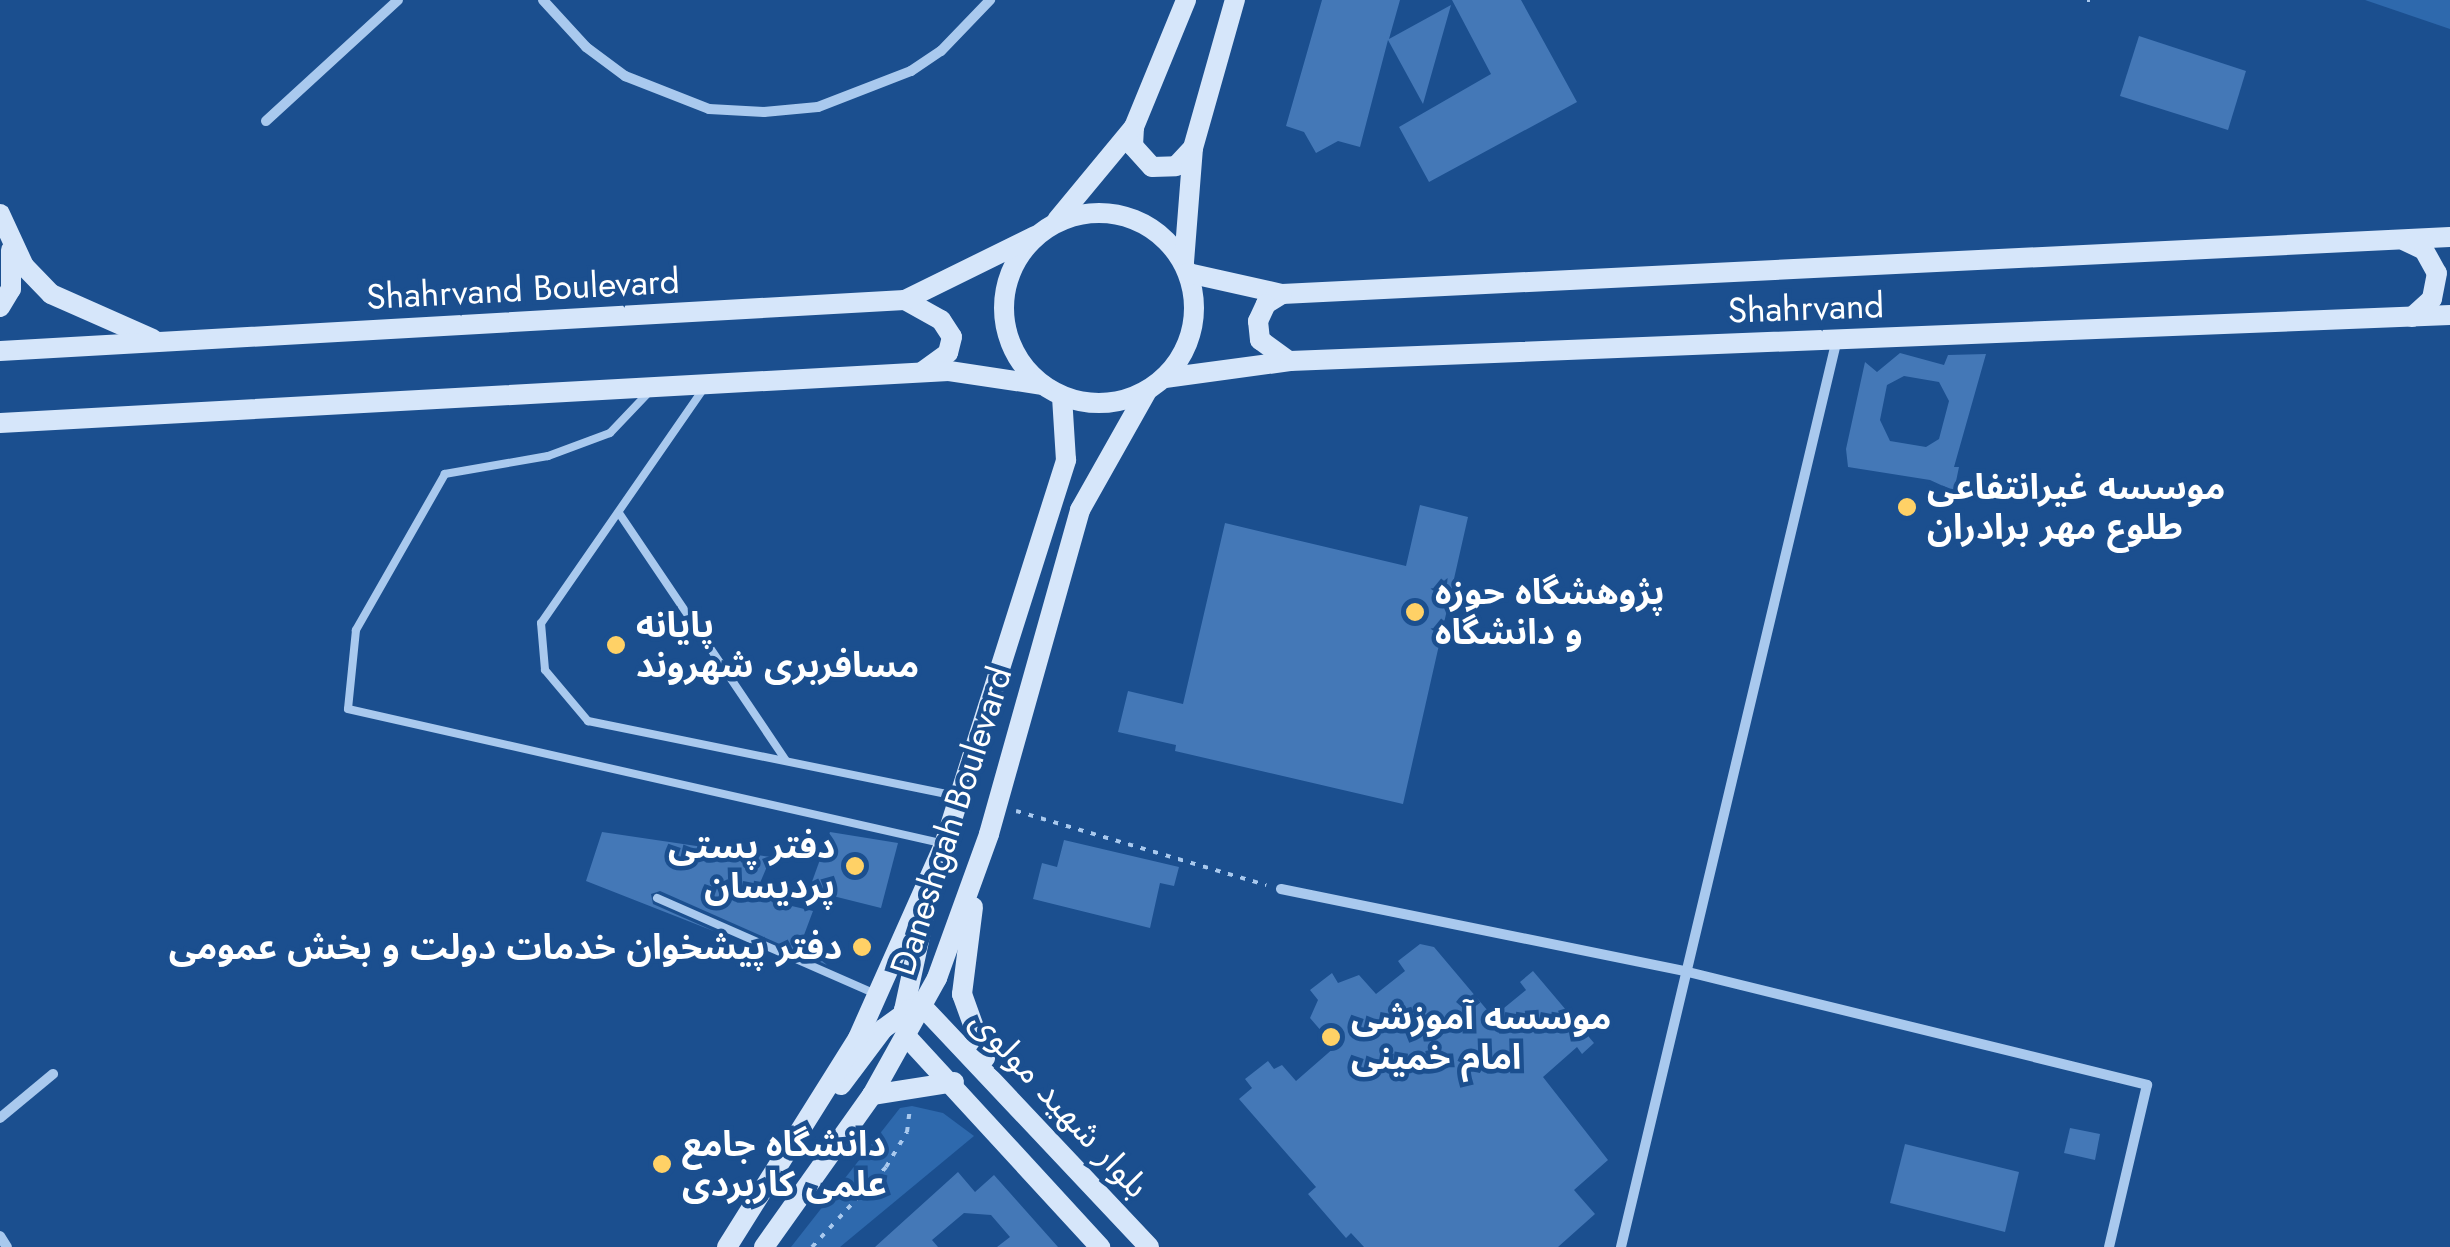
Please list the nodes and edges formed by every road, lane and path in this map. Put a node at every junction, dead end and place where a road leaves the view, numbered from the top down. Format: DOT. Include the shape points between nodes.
graph roads {
  1 [pos="398,0"];
  2 [pos="543,0"];
  3 [pos="990,0"];
  4 [pos="1186,0"];
  5 [pos="1235,0"];
  6 [pos="266,120"];
  7 [pos="1134,128"];
  8 [pos="1192,148"];
  9 [pos="3,220"];
  10 [pos="1055,222"];
  11 [pos="1035,236"];
  12 [pos="2450,237"];
  13 [pos="2400,240"];
  14 [pos="1186,268"];
  15 [pos="1282,294"];
  16 [pos="905,300"];
  17 [pos="0,307"];
  18 [pos="2450,314"];
  19 [pos="2412,316"];
  20 [pos="1837,339"];
  21 [pos="159,342"];
  22 [pos="0,351"];
  23 [pos="1290,361"];
  24 [pos="920,373"];
  25 [pos="1165,378"];
  26 [pos="707,384"];
  27 [pos="1043,385"];
  28 [pos="653,388"];
  29 [pos="1147,391"];
  30 [pos="1062,396"];
  31 [pos="0,423"];
  32 [pos="619,513"];
  33 [pos="786,762"];
  34 [pos="960,797"];
  35 [pos="997,805"];
  36 [pos="989,834"];
  37 [pos="944,845"];
  38 [pos="930,880"];
  39 [pos="1280,889"];
  40 [pos="657,898"];
  41 [pos="1684,972"];
  42 [pos="878,995"];
  43 [pos="913,1008"];
  44 [pos="906,1036"];
  45 [pos="959,1039"];
  46 [pos="988,1069"];
  47 [pos="53,1074"];
  48 [pos="948,1076"];
  49 [pos="906,1086"];
  50 [pos="828,1093"];
  51 [pos="872,1095"];
  52 [pos="0,1118"];
  53 [pos="0,1236"];
  54 [pos="7,1247"];
  55 [pos="727,1247"];
  56 [pos="764,1247"];
  57 [pos="812,1247"];
  58 [pos="1100,1247"];
  59 [pos="1149,1247"];
  60 [pos="1621,1247"];
  61 [pos="2109,1247"];
  1 -- 6 [label="street"];
  2 -- 3 [label="street" via="625,76 709,109 764,112 818,108 911,71 941,51"];
  4 -- 7 [label="main road"];
  5 -- 8 [label="main road"];
  7 -- 8 [label="main road" via="1133,146 1152,167 1176,166"];
  7 -- 10 [label="main road"];
  8 -- 14 [label="main road"];
  9 -- 17 [label="main road" via="14,268 7,304"];
  9 -- 21 [label="main road" via="24,266 51,294"];
  10 -- 11 [label="main road"];
  10 -- 14 [label="main road" via="1103,212 1127,216 1150,226"];
  11 -- 16 [label="main road, Shahrvand Boulevard"];
  11 -- 27 [label="main road" via="1009,276 1005,324 1019,358"];
  12 -- 13 [label="main road, Shahrvand"];
  13 -- 15 [label="main road, Shahrvand"];
  13 -- 19 [label="main road" via="2424,250 2437,273 2432,299"];
  14 -- 15 [label="main road, Shahrvand"];
  14 -- 25 [label="main road" via="1194,324"];
  15 -- 23 [label="main road" via="1266,304 1258,321 1260,340 1272,355"];
  16 -- 21 [label="main road, Shahrvand Boulevard"];
  16 -- 24 [label="main road" via="941,320 952,337 948,354"];
  18 -- 19 [label="main road, Shahrvand"];
  19 -- 20 [label="main road, Shahrvand"];
  20 -- 23 [label="main road, Shahrvand"];
  20 -- 41 [label="street"];
  21 -- 22 [label="main road, Shahrvand Boulevard"];
  23 -- 25 [label="main road, Shahrvand"];
  24 -- 26 [label="main road"];
  24 -- 27 [label="main road"];
  25 -- 29 [label="main road"];
  26 -- 28 [label="main road"];
  26 -- 32 [label="lane"];
  27 -- 30 [label="main road"];
  28 -- 31 [label="main road"];
  28 -- 37 [label="lane" via="610,433 548,456 446,474 356,630 348,710"];
  29 -- 30 [label="main road" via="1105,404"];
  29 -- 35 [label="main road, Daneshgah Boulevard" via="1080,510"];
  30 -- 34 [label="main road, Daneshgah Boulevard" via="1062,475"];
  32 -- 33 [label="lane"];
  32 -- 33 [label="lane" via="540,623 545,670 588,721"];
  33 -- 34 [label="lane"];
  34 -- 37 [label="main road, Daneshgah Boulevard"];
  35 -- 36 [label="main road, Daneshgah Boulevard"];
  35 -- 39 [label="path"];
  36 -- 43 [label="main road, Daneshgah Boulevard"];
  36 -- 46 [label="main road" via="962,974 967,1017"];
  37 -- 38 [label="main road, Daneshgah Boulevard"];
  38 -- 42 [label="main road, Daneshgah Boulevard"];
  38 -- 43 [label="main road"];
  39 -- 41 [label="street"];
  40 -- 42 [label="lane"];
  41 -- 60 [label="street"];
  41 -- 61 [label="street" via="2146,1085"];
  42 -- 50 [label="main road, Daneshgah Boulevard"];
  43 -- 44 [label="main road, Daneshgah Boulevard"];
  43 -- 45 [label="main road, بلوار شهید مولوی"];
  43 -- 50 [label="main road" via="883,1029 850,1079"];
  44 -- 48 [label="main road, بلوار شهید مولوی"];
  44 -- 51 [label="main road, Daneshgah Boulevard"];
  45 -- 46 [label="main road, بلوار شهید مولوی"];
  45 -- 48 [label="main road" via="942,1050"];
  46 -- 59 [label="main road, بلوار شهید مولوی"];
  47 -- 52 [label="street"];
  48 -- 49 [label="main road"];
  48 -- 58 [label="main road, بلوار شهید مولوی"];
  49 -- 51 [label="main road"];
  49 -- 57 [label="path" via="910,1121 899,1148"];
  50 -- 55 [label="main road, Daneshgah Boulevard"];
  51 -- 56 [label="main road, Daneshgah Boulevard"];
  53 -- 54 [label="street"];
}
